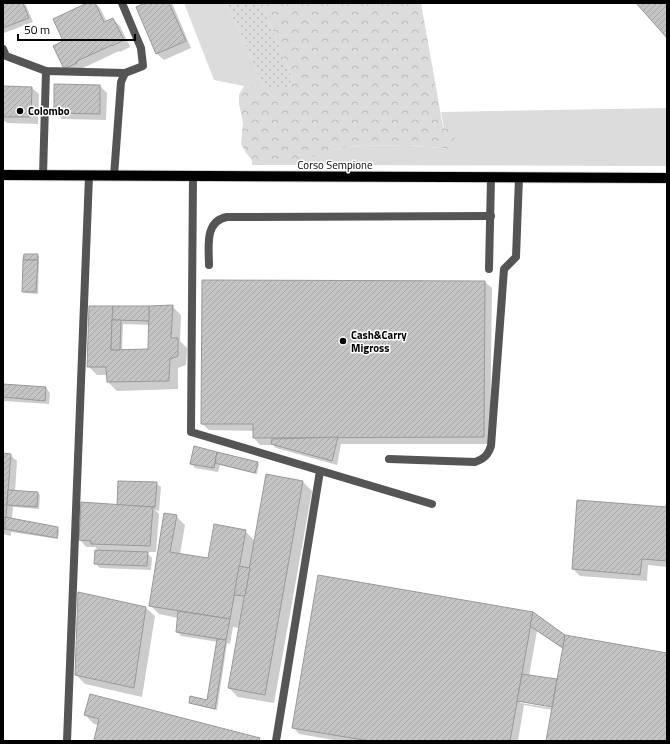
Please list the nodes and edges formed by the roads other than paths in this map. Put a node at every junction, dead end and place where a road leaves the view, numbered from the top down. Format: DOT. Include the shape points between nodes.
graph roads {
  1 [pos="122,3"];
  2 [pos="3,49"];
  3 [pos="46,71"];
  4 [pos="125,73"];
  5 [pos="3,175"];
  6 [pos="43,176"];
  7 [pos="89,176"];
  8 [pos="114,176"];
  9 [pos="193,176"];
  10 [pos="519,177"];
  11 [pos="491,178"];
  12 [pos="667,178"];
  13 [pos="491,216"];
  14 [pos="209,265"];
  15 [pos="489,269"];
  16 [pos="389,459"];
  17 [pos="320,471"];
  18 [pos="432,504"];
  19 [pos="67,741"];
  20 [pos="276,741"];
  1 -- 4 [label="street" via="141,48 143,66"];
  2 -- 3 [label="street" via="6,56"];
  3 -- 4 [label="street"];
  3 -- 6 [label="street"];
  4 -- 8 [label="street" via="122,82"];
  5 -- 6 [label="main road, Corso Sempione"];
  6 -- 7 [label="main road, Corso Sempione"];
  7 -- 8 [label="main road, Corso Sempione"];
  7 -- 19 [label="street"];
  8 -- 9 [label="main road, Corso Sempione"];
  9 -- 11 [label="main road, Corso Sempione"];
  9 -- 17 [label="street" via="190,432"];
  10 -- 11 [label="main road, Corso Sempione"];
  10 -- 12 [label="main road, Corso Sempione"];
  10 -- 16 [label="street" via="516,257 504,270 492,446 489,453 483,460 475,462"];
  11 -- 13 [label="street"];
  13 -- 14 [label="street" via="222,218 214,224 210,232"];
  13 -- 15 [label="street"];
  17 -- 18 [label="street"];
  17 -- 20 [label="street"];
}
